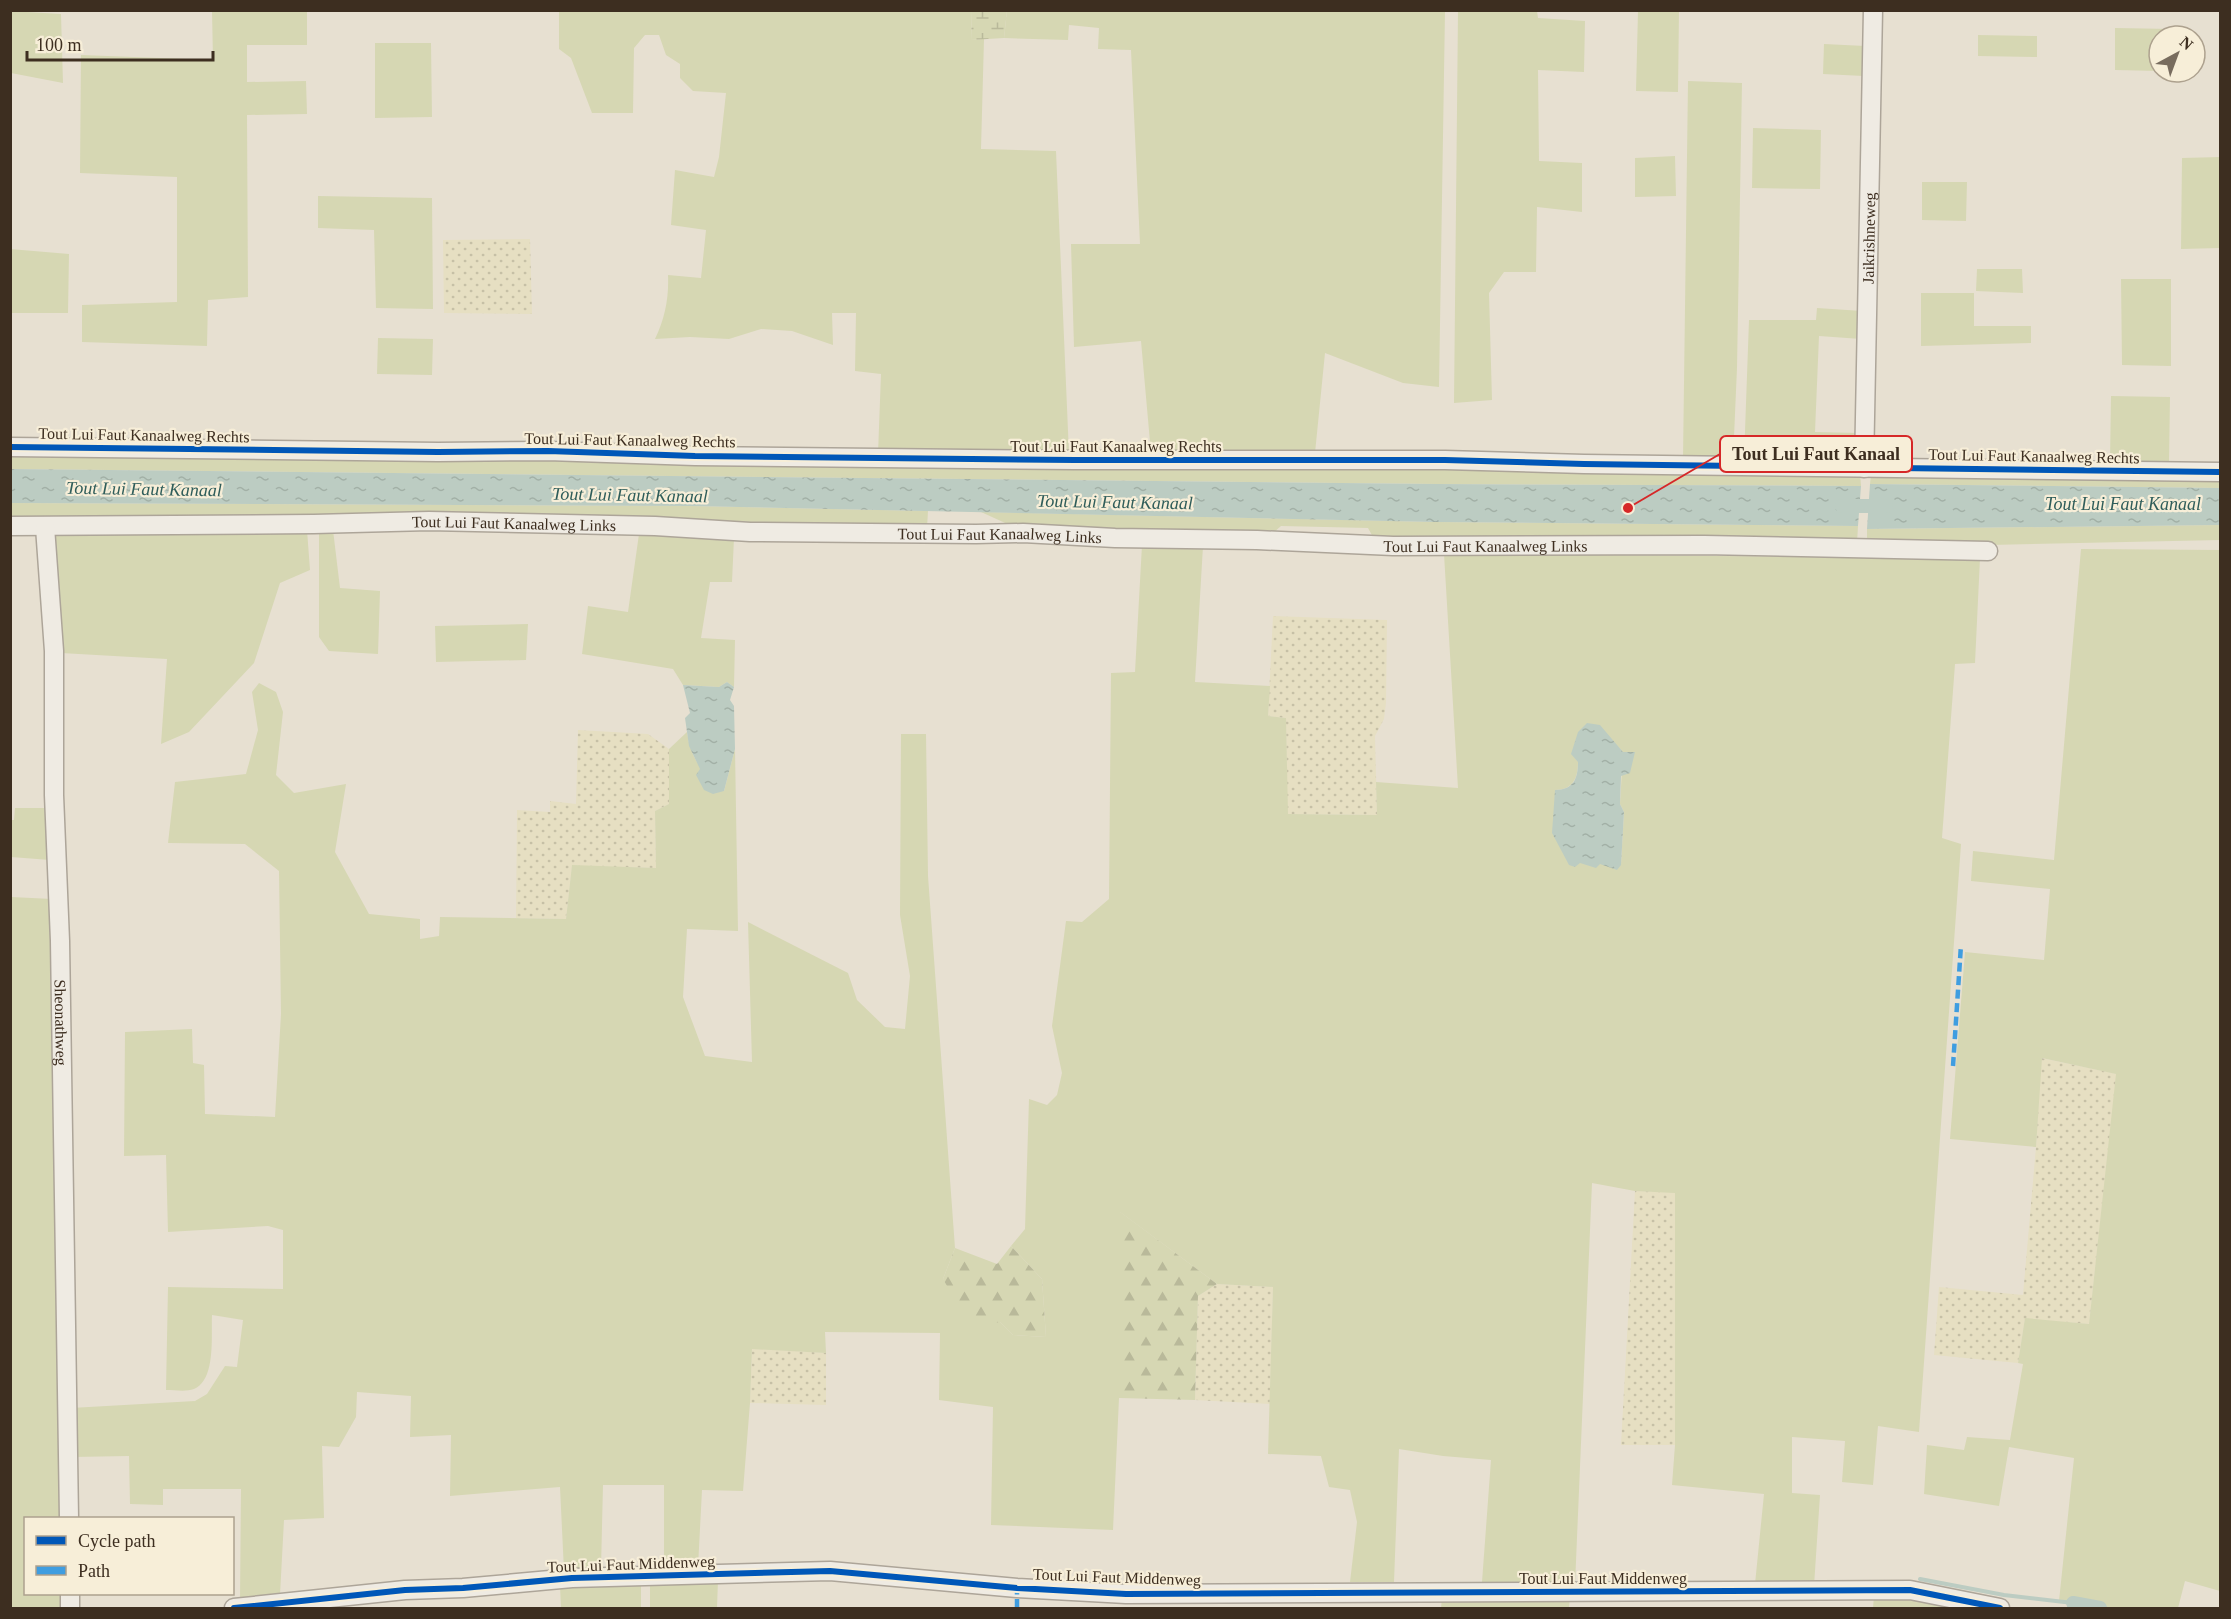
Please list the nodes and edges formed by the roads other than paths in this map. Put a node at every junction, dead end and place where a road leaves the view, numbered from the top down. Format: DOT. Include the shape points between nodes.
graph roads {
  1 [pos="1873,10"];
  2 [pos="10,447"];
  3 [pos="1864,468"];
  4 [pos="2220,472"];
  5 [pos="10,526"];
  6 [pos="45,527"];
  7 [pos="1988,551"];
  8 [pos="69,1517"];
  9 [pos="1869,1600"];
  10 [pos="234,1608"];
  11 [pos="2000,1608"];
  1 -- 3 [label="street, Jaikrishneweg"];
  2 -- 3 [label="street, Tout Lui Faut Kanaalweg Rechts" via="1075,460 1445,460"];
  3 -- 4 [label="street, Tout Lui Faut Kanaalweg Rechts"];
  5 -- 6 [label="street, Tout Lui Faut Kanaalweg Links"];
  6 -- 7 [label="street, Tout Lui Faut Kanaalweg Links" via="429,521 750,532 1023,533 1393,546 1704,545"];
  6 -- 8 [label="street, Sheonathweg" via="54,651"];
  9 -- 10 [label="street, Tout Lui Faut Middenweg" via="1126,1594 830,1571 572,1578"];
  9 -- 11 [label="street, Tout Lui Faut Middenweg" via="1910,1590"];
}
